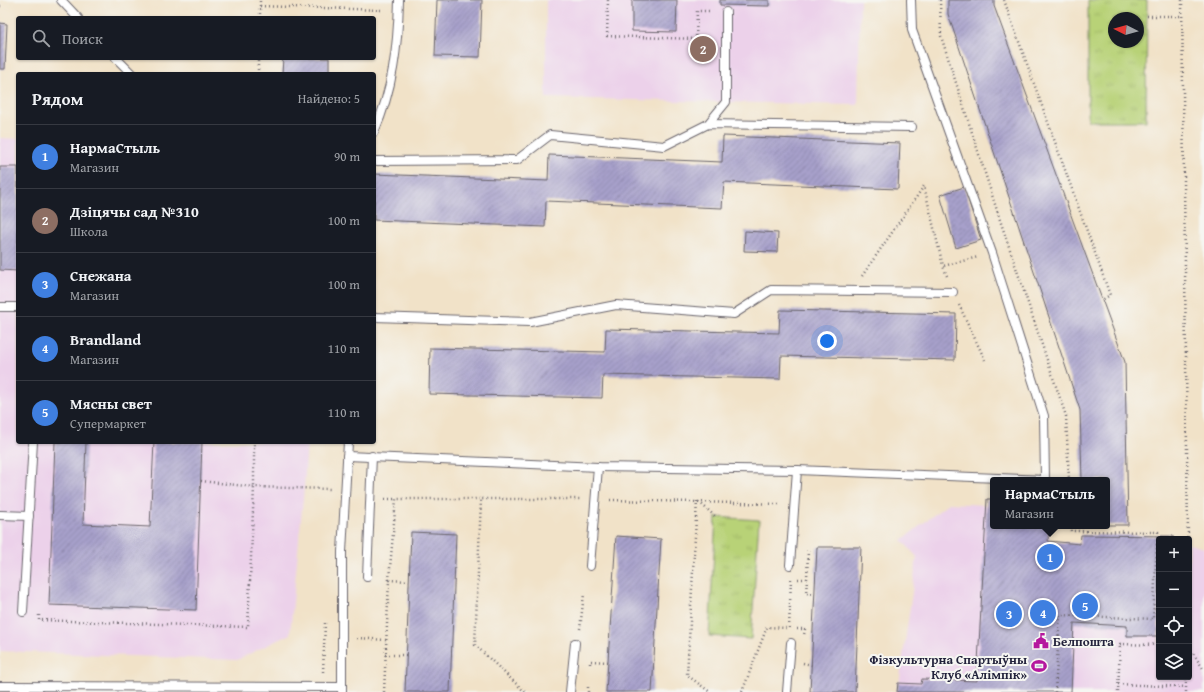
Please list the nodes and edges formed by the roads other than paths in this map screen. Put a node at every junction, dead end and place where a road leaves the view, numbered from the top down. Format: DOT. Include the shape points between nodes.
graph roads {
  1 [pos="61,0"];
  2 [pos="399,0"];
  3 [pos="911,0"];
  4 [pos="726,12"];
  5 [pos="76,16"];
  6 [pos="118,60"];
  7 [pos="130,72"];
  8 [pos="708,124"];
  9 [pos="912,127"];
  10 [pos="376,128"];
  11 [pos="376,161"];
  12 [pos="952,292"];
  13 [pos="0,307"];
  14 [pos="16,307"];
  15 [pos="376,317"];
  16 [pos="33,444"];
  17 [pos="348,444"];
  18 [pos="347,456"];
  19 [pos="372,456"];
  20 [pos="598,467"];
  21 [pos="797,470"];
  22 [pos="1045,477"];
  23 [pos="990,478"];
  24 [pos="0,515"];
  25 [pos="29,516"];
  26 [pos="790,565"];
  27 [pos="590,566"];
  28 [pos="367,578"];
  29 [pos="22,612"];
  30 [pos="575,643"];
  31 [pos="791,643"];
  32 [pos="0,686"];
  33 [pos="342,690"];
  34 [pos="570,692"];
  35 [pos="787,692"];
  1 -- 5 [label="lane"];
  2 -- 10 [label="lane" via="397,54 382,114"];
  3 -- 22 [label="lane" via="912,30 992,253 1044,416"];
  4 -- 8 [label="lane" via="726,102"];
  6 -- 7 [label="lane"];
  8 -- 9 [label="lane"];
  8 -- 11 [label="lane" via="664,146 550,135 517,160"];
  12 -- 15 [label="lane" via="771,290 734,314 616,305 530,322"];
  13 -- 14 [label="lane"];
  16 -- 25 [label="lane"];
  17 -- 18 [label="lane"];
  18 -- 19 [label="lane"];
  18 -- 33 [label="lane" via="342,552"];
  19 -- 20 [label="lane"];
  19 -- 28 [label="lane"];
  20 -- 21 [label="lane"];
  20 -- 27 [label="lane"];
  21 -- 23 [label="lane"];
  21 -- 26 [label="lane"];
  24 -- 25 [label="lane"];
  25 -- 29 [label="lane"];
  30 -- 34 [label="lane"];
  31 -- 35 [label="lane"];
  32 -- 33 [label="lane"];
}
